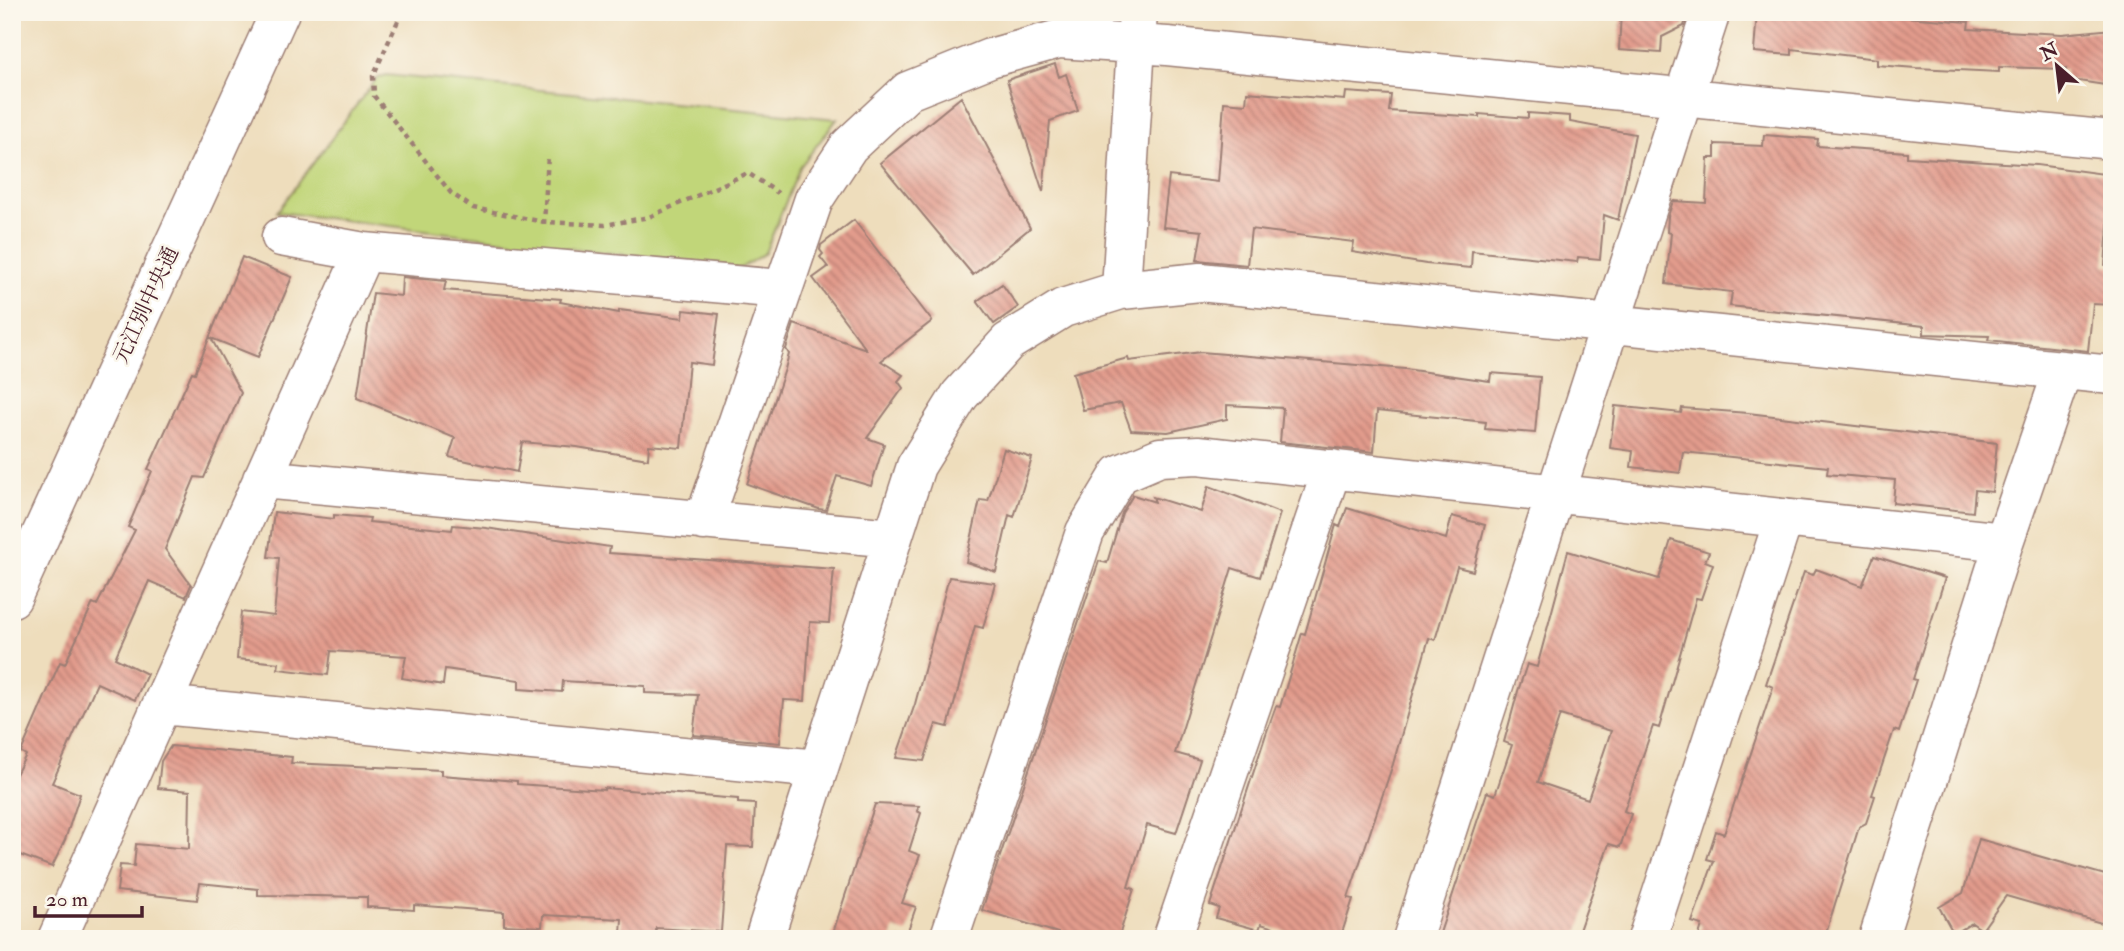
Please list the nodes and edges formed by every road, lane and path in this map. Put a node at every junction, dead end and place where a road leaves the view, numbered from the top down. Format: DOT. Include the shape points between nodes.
graph roads {
  1 [pos="280,12"];
  2 [pos="402,12"];
  3 [pos="1710,12"];
  4 [pos="1137,28"];
  5 [pos="1682,97"];
  6 [pos="2112,140"];
  7 [pos="548,155"];
  8 [pos="783,195"];
  9 [pos="544,222"];
  10 [pos="281,237"];
  11 [pos="364,251"];
  12 [pos="781,289"];
  13 [pos="1121,290"];
  14 [pos="1611,323"];
  15 [pos="2063,370"];
  16 [pos="2112,375"];
  17 [pos="1332,469"];
  18 [pos="262,479"];
  19 [pos="1557,494"];
  20 [pos="1784,518"];
  21 [pos="704,521"];
  22 [pos="893,538"];
  23 [pos="2004,542"];
  24 [pos="12,598"];
  25 [pos="162,705"];
  26 [pos="818,769"];
  27 [pos="57,939"];
  28 [pos="764,939"];
  29 [pos="949,939"];
  30 [pos="1172,939"];
  31 [pos="1412,939"];
  32 [pos="1647,939"];
  33 [pos="1878,939"];
  1 -- 24 [label="street, 元江別中央通"];
  2 -- 9 [label="path" via="373,76 373,96 451,193 473,208"];
  3 -- 5 [label="street"];
  4 -- 5 [label="street"];
  4 -- 12 [label="street" via="1059,39 990,58 908,91 849,146 814,199"];
  4 -- 13 [label="street"];
  5 -- 6 [label="street"];
  5 -- 14 [label="street"];
  7 -- 9 [label="path"];
  8 -- 9 [label="path" via="748,173 649,217 605,225"];
  10 -- 11 [label="street"];
  11 -- 12 [label="street"];
  11 -- 18 [label="street"];
  12 -- 21 [label="street"];
  13 -- 14 [label="street" via="1200,282"];
  13 -- 22 [label="street" via="1063,308 1008,342 960,395 916,466"];
  14 -- 15 [label="street"];
  14 -- 19 [label="street"];
  15 -- 16 [label="street"];
  15 -- 23 [label="street"];
  17 -- 19 [label="street"];
  17 -- 29 [label="street" via="1198,454 1160,457 1120,474 1085,532"];
  17 -- 30 [label="street"];
  18 -- 21 [label="street"];
  18 -- 25 [label="street"];
  19 -- 20 [label="street"];
  19 -- 31 [label="street"];
  20 -- 23 [label="street"];
  20 -- 32 [label="street"];
  21 -- 22 [label="street"];
  22 -- 26 [label="street"];
  23 -- 33 [label="street"];
  25 -- 26 [label="street"];
  25 -- 27 [label="street"];
  26 -- 28 [label="street"];
}
